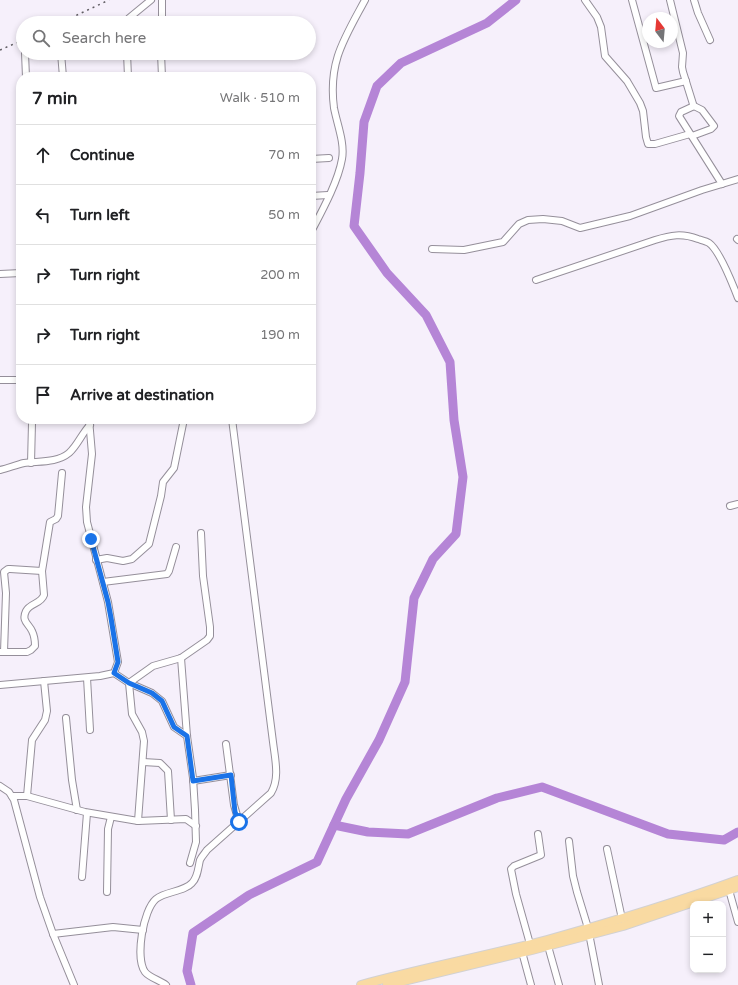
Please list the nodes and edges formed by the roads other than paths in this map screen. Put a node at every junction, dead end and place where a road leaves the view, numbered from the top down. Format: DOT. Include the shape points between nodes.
graph roads {
  1 [pos="151,0"];
  2 [pos="162,0"];
  3 [pos="364,0"];
  4 [pos="585,0"];
  5 [pos="632,0"];
  6 [pos="670,0"];
  7 [pos="694,0"];
  8 [pos="131,16"];
  9 [pos="162,16"];
  10 [pos="710,40"];
  11 [pos="25,60"];
  12 [pos="62,60"];
  13 [pos="127,60"];
  14 [pos="161,60"];
  15 [pos="26,72"];
  16 [pos="63,72"];
  17 [pos="128,72"];
  18 [pos="162,72"];
  19 [pos="686,81"];
  20 [pos="694,106"];
  21 [pos="691,135"];
  22 [pos="329,158"];
  23 [pos="316,159"];
  24 [pos="738,179"];
  25 [pos="722,184"];
  26 [pos="316,196"];
  27 [pos="328,196"];
  28 [pos="316,221"];
  29 [pos="432,249"];
  30 [pos="16,272"];
  31 [pos="0,274"];
  32 [pos="536,280"];
  33 [pos="738,298"];
  34 [pos="0,380"];
  35 [pos="16,380"];
  36 [pos="32,424"];
  37 [pos="89,424"];
  38 [pos="90,424"];
  39 [pos="183,424"];
  40 [pos="233,424"];
  41 [pos="31,463"];
  42 [pos="0,470"];
  43 [pos="62,473"];
  44 [pos="738,504"];
  45 [pos="730,506"];
  46 [pos="201,533"];
  47 [pos="176,547"];
  48 [pos="96,560"];
  49 [pos="42,572"];
  50 [pos="103,582"];
  51 [pos="2,652"];
  52 [pos="181,658"];
  53 [pos="114,673"];
  54 [pos="87,678"];
  55 [pos="44,681"];
  56 [pos="129,683"];
  57 [pos="0,685"];
  58 [pos="66,718"];
  59 [pos="90,730"];
  60 [pos="187,736"];
  61 [pos="226,744"];
  62 [pos="143,762"];
  63 [pos="231,775"];
  64 [pos="193,781"];
  65 [pos="0,786"];
  66 [pos="12,796"];
  67 [pos="27,796"];
  68 [pos="77,810"];
  69 [pos="87,813"];
  70 [pos="110,817"];
  71 [pos="171,820"];
  72 [pos="138,821"];
  73 [pos="239,822"];
  74 [pos="196,826"];
  75 [pos="538,834"];
  76 [pos="196,840"];
  77 [pos="569,841"];
  78 [pos="607,849"];
  79 [pos="206,852"];
  80 [pos="190,863"];
  81 [pos="82,877"];
  82 [pos="738,880"];
  83 [pos="738,887"];
  84 [pos="729,890"];
  85 [pos="107,892"];
  86 [pos="622,919"];
  87 [pos="738,922"];
  88 [pos="143,930"];
  89 [pos="589,931"];
  90 [pos="53,934"];
  91 [pos="530,944"];
  92 [pos="548,946"];
  93 [pos="522,952"];
  94 [pos="74,985"];
  95 [pos="166,985"];
  96 [pos="362,985"];
  97 [pos="387,985"];
  98 [pos="531,985"];
  99 [pos="559,985"];
  100 [pos="599,985"];
  1 -- 8 [label="street"];
  2 -- 9 [label="street"];
  3 -- 27 [label="street" via="335,62 332,91 343,153"];
  4 -- 21 [label="street" via="601,27 605,56 627,81 640,103 648,144"];
  5 -- 19 [label="street" via="656,88"];
  6 -- 19 [label="street" via="683,53 682,67"];
  7 -- 10 [label="street"];
  11 -- 15 [label="street"];
  12 -- 16 [label="street"];
  13 -- 17 [label="street"];
  14 -- 18 [label="street"];
  19 -- 20 [label="street"];
  20 -- 21 [label="street" via="679,114"];
  20 -- 21 [label="street" via="702,110 714,126 711,130"];
  21 -- 25 [label="street"];
  22 -- 23 [label="street"];
  24 -- 25 [label="street"];
  25 -- 29 [label="street" via="630,216 580,228 562,220 528,220 519,224 503,242 464,250"];
  26 -- 27 [label="street"];
  27 -- 28 [label="street"];
  30 -- 31 [label="street"];
  32 -- 33 [label="street" via="671,235 691,236 710,244 719,257"];
  34 -- 35 [label="street"];
  36 -- 41 [label="street"];
  37 -- 41 [label="street" via="68,454"];
  38 -- 48 [label="street" via="92,454 86,507"];
  39 -- 48 [label="street" via="174,468 163,482 149,544 132,560"];
  40 -- 73 [label="street" via="276,778 271,793"];
  41 -- 42 [label="street"];
  43 -- 49 [label="street" via="58,516 50,522"];
  44 -- 45 [label="street"];
  46 -- 52 [label="street" via="202,570 211,632 207,640"];
  47 -- 50 [label="street" via="167,574"];
  48 -- 50 [label="street"];
  49 -- 51 [label="street" via="10,569 4,572 6,593"];
  49 -- 51 [label="street" via="43,599 31,606 25,615 26,624 34,634 34,648 27,652"];
  50 -- 53 [label="street" via="118,662"];
  52 -- 56 [label="street" via="153,666"];
  52 -- 60 [label="street"];
  53 -- 54 [label="street"];
  53 -- 56 [label="street"];
  54 -- 55 [label="street"];
  54 -- 59 [label="street"];
  55 -- 57 [label="street"];
  55 -- 67 [label="street" via="46,716 32,740"];
  56 -- 60 [label="street" via="152,693 162,701 174,727"];
  56 -- 62 [label="street" via="132,714 142,732 144,742"];
  58 -- 68 [label="street"];
  60 -- 64 [label="street"];
  61 -- 63 [label="street"];
  62 -- 71 [label="street" via="160,763 168,771"];
  62 -- 72 [label="street"];
  63 -- 64 [label="street"];
  63 -- 73 [label="street" via="235,812"];
  64 -- 74 [label="street"];
  65 -- 66 [label="street"];
  66 -- 67 [label="street"];
  66 -- 90 [label="street"];
  67 -- 68 [label="street"];
  68 -- 69 [label="street"];
  69 -- 70 [label="street"];
  69 -- 81 [label="street"];
  70 -- 72 [label="street"];
  70 -- 85 [label="street"];
  71 -- 72 [label="street"];
  71 -- 74 [label="street" via="186,819"];
  73 -- 79 [label="street"];
  74 -- 76 [label="street"];
  75 -- 91 [label="street" via="541,855 511,869"];
  76 -- 79 [label="street"];
  76 -- 80 [label="street"];
  77 -- 89 [label="street" via="576,886"];
  78 -- 86 [label="street"];
  79 -- 88 [label="street" via="200,861 196,880 191,885 156,899 148,910"];
  82 -- 86 [label="main road"];
  83 -- 84 [label="main road"];
  84 -- 87 [label="street"];
  84 -- 89 [label="main road" via="665,912"];
  86 -- 89 [label="main road"];
  88 -- 90 [label="street" via="113,927"];
  88 -- 95 [label="street" via="143,968 146,974"];
  89 -- 91 [label="main road"];
  89 -- 92 [label="main road"];
  89 -- 100 [label="street"];
  90 -- 94 [label="street"];
  91 -- 96 [label="main road"];
  92 -- 93 [label="main road"];
  92 -- 99 [label="street"];
  93 -- 97 [label="main road"];
  93 -- 98 [label="street"];
}
